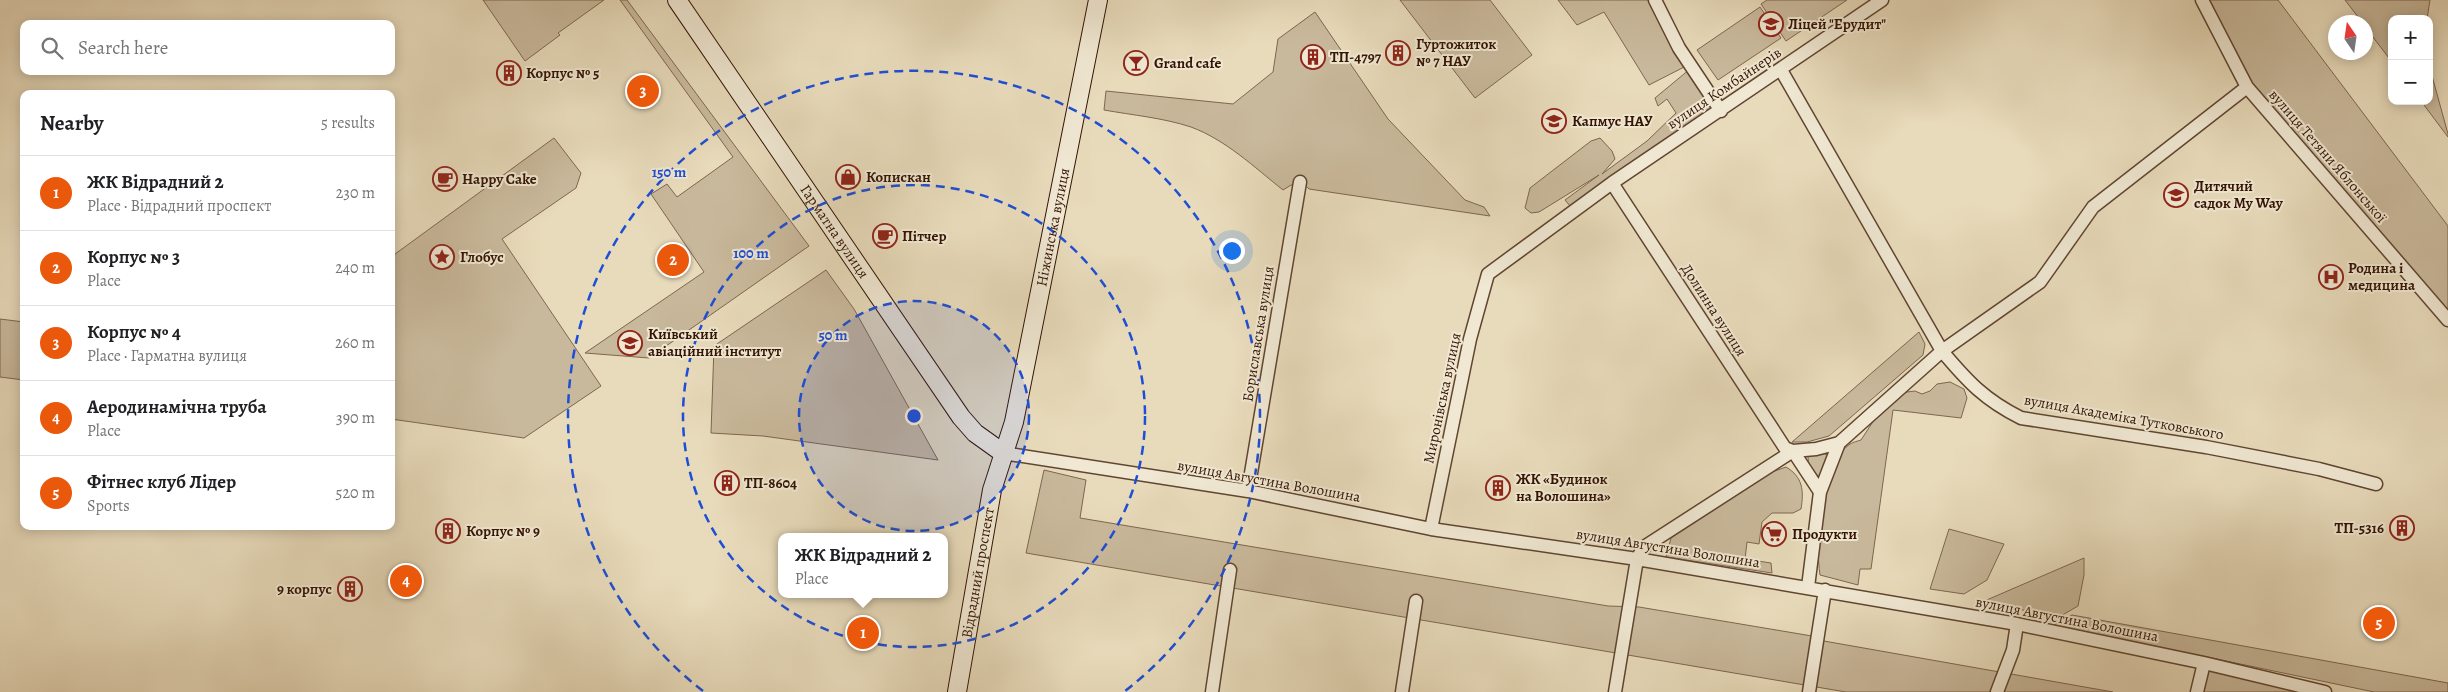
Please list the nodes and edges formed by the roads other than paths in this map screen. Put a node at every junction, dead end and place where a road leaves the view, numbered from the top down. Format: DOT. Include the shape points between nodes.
graph roads {
  1 [pos="677,0"];
  2 [pos="1098,0"];
  3 [pos="1654,0"];
  4 [pos="1882,0"];
  5 [pos="2202,0"];
  6 [pos="1781,70"];
  7 [pos="2246,87"];
  8 [pos="1721,111"];
  9 [pos="1300,182"];
  10 [pos="1612,184"];
  11 [pos="1488,274"];
  12 [pos="2448,320"];
  13 [pos="1942,351"];
  14 [pos="1839,443"];
  15 [pos="1793,451"];
  16 [pos="1003,453"];
  17 [pos="2376,484"];
  18 [pos="1248,491"];
  19 [pos="1820,492"];
  20 [pos="1431,529"];
  21 [pos="1637,558"];
  22 [pos="1230,570"];
  23 [pos="1808,587"];
  24 [pos="1825,590"];
  25 [pos="1416,602"];
  26 [pos="2016,624"];
  27 [pos="2204,663"];
  28 [pos="958,692"];
  29 [pos="1212,692"];
  30 [pos="1402,692"];
  31 [pos="1615,692"];
  32 [pos="1809,692"];
  33 [pos="1997,692"];
  34 [pos="2197,692"];
  35 [pos="2324,692"];
  1 -- 16 [label="main road, Гарматна вулиця" via="961,417 975,434"];
  2 -- 16 [label="main road, Ніжинська вулиця" via="1014,422"];
  3 -- 8 [label="street" via="1680,48"];
  4 -- 6 [label="street, вулиця Комбайнерів"];
  5 -- 7 [label="street, вулиця Тетяни Яблонської"];
  6 -- 8 [label="street, вулиця Комбайнерів"];
  6 -- 13 [label="street, вулиця Академіка Тутковського"];
  7 -- 12 [label="street, вулиця Тетяни Яблонської"];
  7 -- 13 [label="street" via="2093,207 2040,282"];
  8 -- 10 [label="street, вулиця Комбайнерів"];
  9 -- 18 [label="street, Бориславська вулиця"];
  10 -- 11 [label="street, вулиця Комбайнерів"];
  10 -- 15 [label="street, Долинна вулиця" via="1785,448"];
  11 -- 20 [label="street, Миронівська вулиця" via="1470,339"];
  13 -- 14 [label="street"];
  13 -- 17 [label="street, вулиця Академіка Тутковського" via="1969,383 1997,406 2021,418 2206,447 2319,469"];
  14 -- 15 [label="street"];
  14 -- 19 [label="street"];
  15 -- 19 [label="street, Долинна вулиця"];
  15 -- 21 [label="street" via="1644,547"];
  16 -- 18 [label="street, вулиця Августина Волошина"];
  16 -- 28 [label="main road, Відрадний проспект" via="992,490"];
  18 -- 20 [label="street, вулиця Августина Волошина"];
  19 -- 23 [label="street"];
  20 -- 21 [label="street, вулиця Августина Волошина"];
  21 -- 23 [label="street, вулиця Августина Волошина"];
  21 -- 31 [label="street"];
  22 -- 29 [label="street"];
  23 -- 24 [label="street, вулиця Августина Волошина"];
  24 -- 26 [label="street, вулиця Августина Волошина"];
  24 -- 32 [label="street"];
  25 -- 30 [label="street"];
  26 -- 27 [label="street, вулиця Августина Волошина"];
  26 -- 33 [label="street" via="2013,650"];
  27 -- 34 [label="street"];
  27 -- 35 [label="street, вулиця Августина Волошина"];
}
